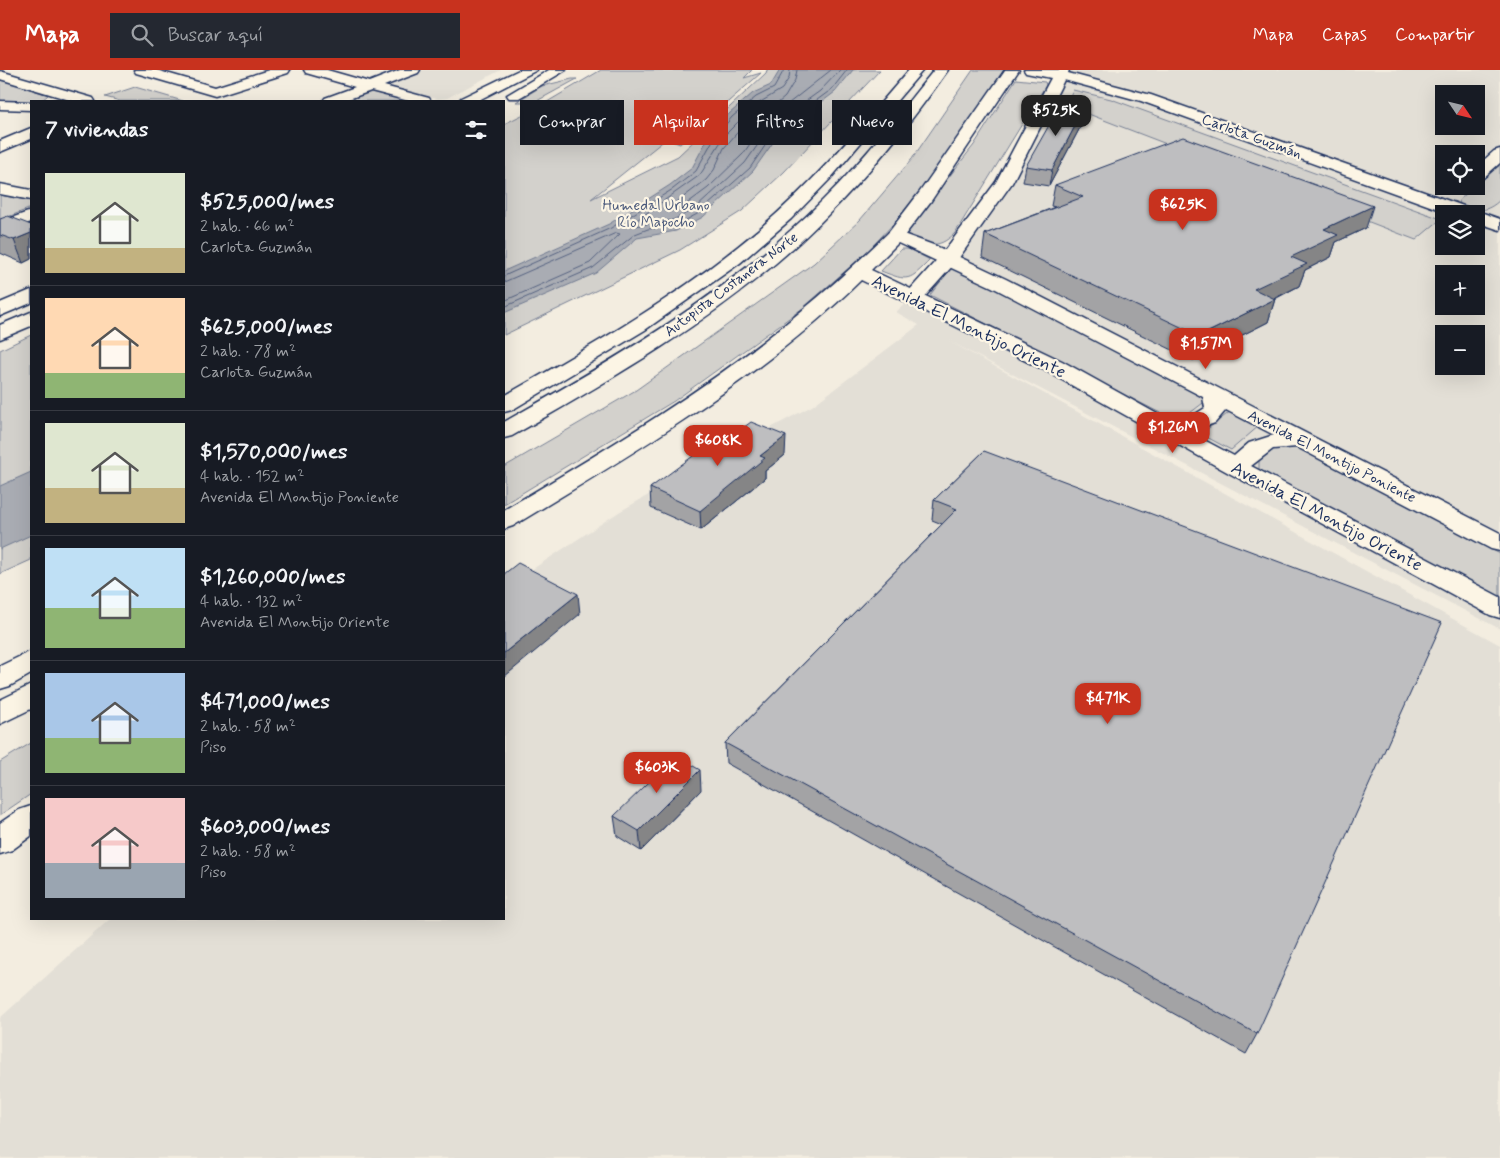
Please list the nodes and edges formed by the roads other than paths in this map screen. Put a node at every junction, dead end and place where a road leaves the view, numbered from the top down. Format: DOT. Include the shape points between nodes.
graph roads {
  1 [pos="141,70"];
  2 [pos="185,70"];
  3 [pos="283,70"];
  4 [pos="311,70"];
  5 [pos="413,70"];
  6 [pos="530,70"];
  7 [pos="560,70"];
  8 [pos="916,70"];
  9 [pos="941,70"];
  10 [pos="1012,70"];
  11 [pos="1032,70"];
  12 [pos="1061,73"];
  13 [pos="0,75"];
  14 [pos="163,77"];
  15 [pos="368,86"];
  16 [pos="53,97"];
  17 [pos="79,100"];
  18 [pos="333,100"];
  19 [pos="420,100"];
  20 [pos="468,100"];
  21 [pos="504,100"];
  22 [pos="1,106"];
  23 [pos="30,106"];
  24 [pos="30,133"];
  25 [pos="0,147"];
  26 [pos="1500,154"];
  27 [pos="1485,168"];
  28 [pos="0,189"];
  29 [pos="30,196"];
  30 [pos="1458,205"];
  31 [pos="1500,207"];
  32 [pos="30,216"];
  33 [pos="1488,220"];
  34 [pos="0,228"];
  35 [pos="895,236"];
  36 [pos="949,258"];
  37 [pos="860,272"];
  38 [pos="30,296"];
  39 [pos="914,296"];
  40 [pos="0,310"];
  41 [pos="30,318"];
  42 [pos="0,333"];
  43 [pos="1213,395"];
  44 [pos="505,404"];
  45 [pos="1165,427"];
  46 [pos="505,430"];
  47 [pos="1302,440"];
  48 [pos="1237,468"];
  49 [pos="505,520"];
  50 [pos="1500,542"];
  51 [pos="1500,609"];
  52 [pos="30,662"];
  53 [pos="0,679"];
  54 [pos="30,697"];
  55 [pos="0,713"];
  56 [pos="30,820"];
  57 [pos="0,840"];
  1 -- 14 [label="main road"];
  2 -- 14 [label="main road"];
  3 -- 14 [label="main road" via="215,92"];
  4 -- 15 [label="main road"];
  5 -- 15 [label="main road"];
  6 -- 20 [label="main road"];
  7 -- 21 [label="main road"];
  8 -- 44 [label="main road, Autopista Costanera Norte" via="843,158 752,244 624,335"];
  9 -- 46 [label="main road, Autopista Costanera Norte" via="850,182 773,254 661,337"];
  10 -- 35 [label="main road"];
  11 -- 12 [label="main road, Carlota Guzmán"];
  12 -- 30 [label="main road, Carlota Guzmán" via="1450,199"];
  12 -- 36 [label="main road" via="1004,183"];
  13 -- 16 [label="main road"];
  15 -- 18 [label="main road"];
  15 -- 19 [label="main road"];
  16 -- 17 [label="main road"];
  22 -- 23 [label="main road"];
  24 -- 25 [label="main road"];
  26 -- 27 [label="main road"];
  28 -- 29 [label="main road"];
  31 -- 33 [label="main road"];
  32 -- 34 [label="main road"];
  35 -- 36 [label="main road, Avenida El Montijo Poniente"];
  35 -- 37 [label="main road"];
  36 -- 39 [label="main road"];
  36 -- 43 [label="main road, Avenida El Montijo Poniente"];
  37 -- 39 [label="main road, Avenida El Montijo Oriente"];
  37 -- 49 [label="main road" via="779,342 720,386"];
  38 -- 40 [label="main road"];
  39 -- 45 [label="main road, Avenida El Montijo Oriente" via="1016,346"];
  41 -- 42 [label="main road"];
  43 -- 45 [label="main road" via="1216,408 1208,418 1186,426"];
  43 -- 47 [label="main road, Avenida El Montijo Poniente"];
  45 -- 48 [label="main road, Avenida El Montijo Oriente"];
  47 -- 48 [label="main road" via="1262,444 1247,454"];
  47 -- 50 [label="main road, Avenida El Montijo Poniente"];
  48 -- 51 [label="main road, Avenida El Montijo Oriente"];
  52 -- 53 [label="main road"];
  54 -- 55 [label="main road"];
  56 -- 57 [label="main road"];
}
